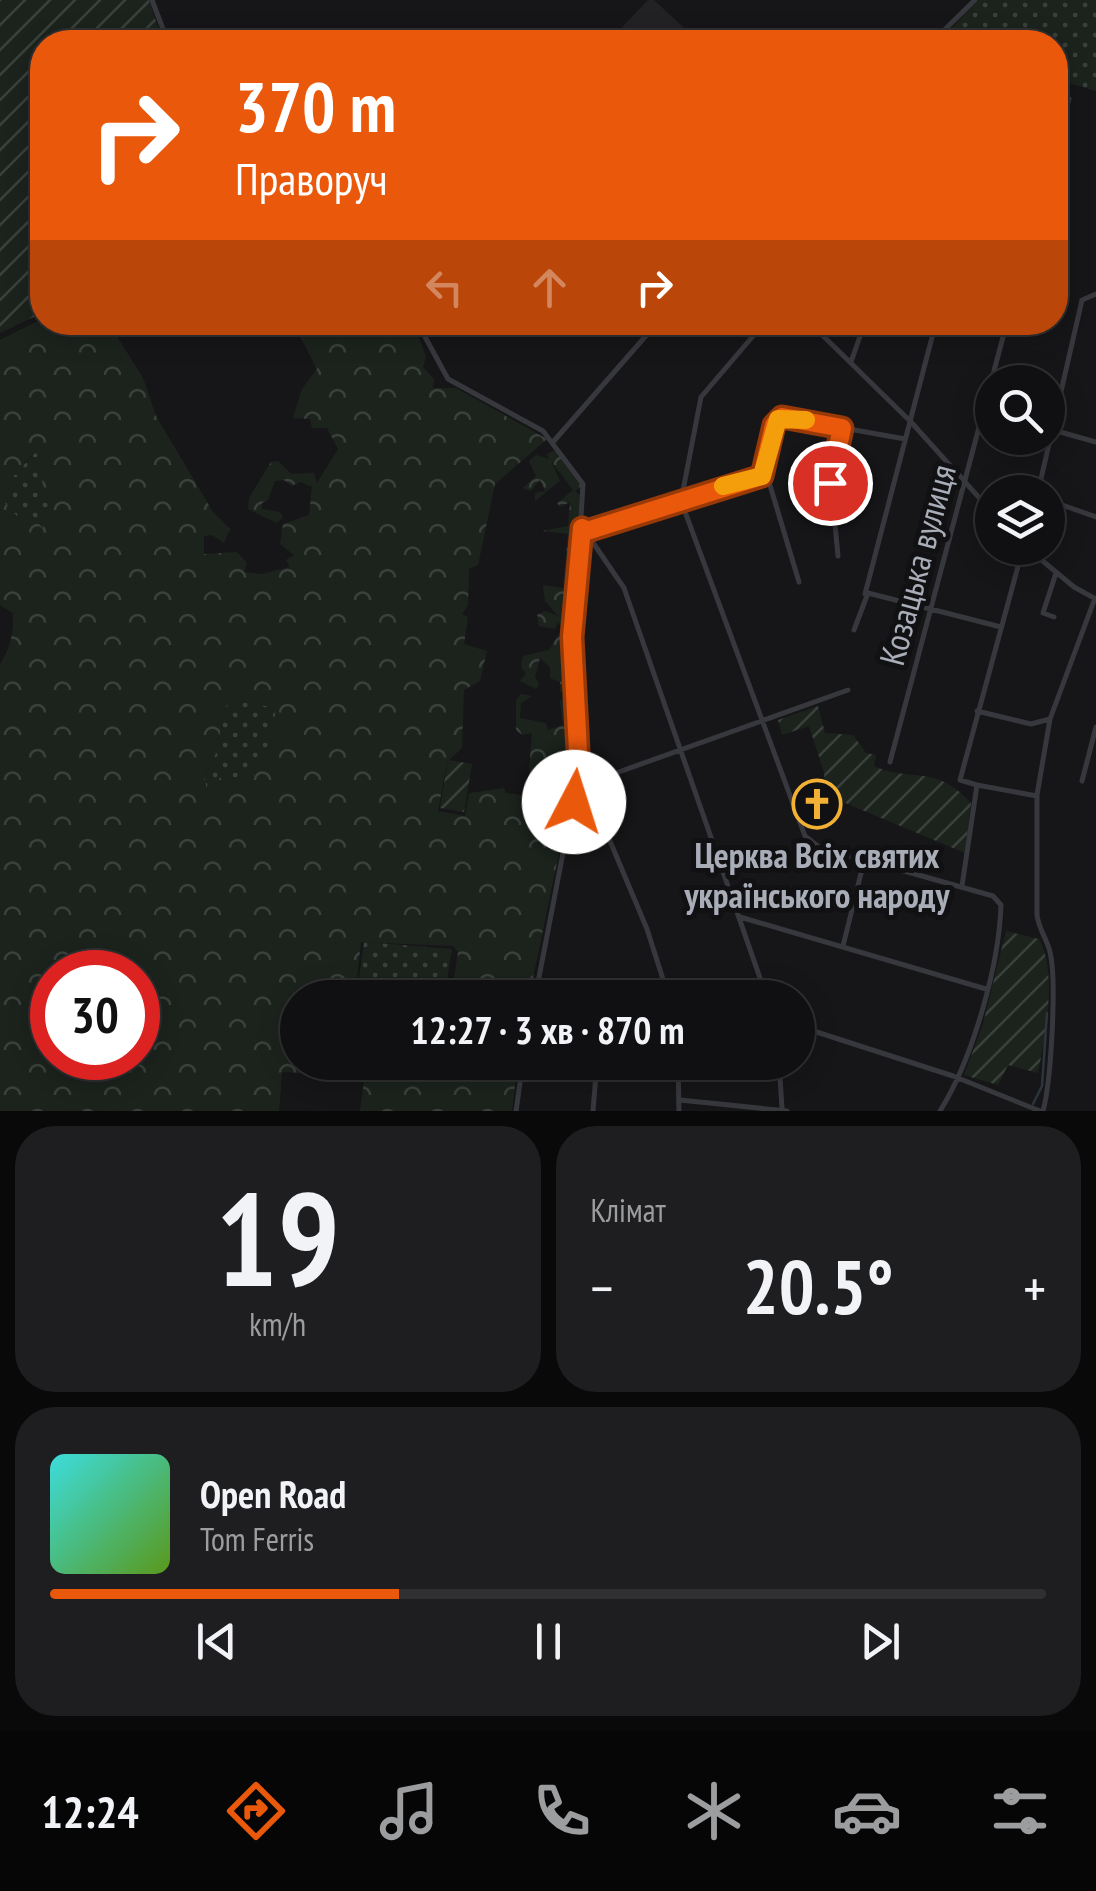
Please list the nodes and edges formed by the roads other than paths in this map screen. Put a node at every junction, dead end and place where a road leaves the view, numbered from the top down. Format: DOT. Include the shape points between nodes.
graph roads {
  1 [pos="152,0"];
  2 [pos="974,0"];
  3 [pos="163,30"];
  4 [pos="944,30"];
  5 [pos="1069,99"];
  6 [pos="1068,102"];
  7 [pos="1096,294"];
  8 [pos="424,335"];
  9 [pos="647,335"];
  10 [pos="754,335"];
  11 [pos="823,335"];
  12 [pos="860,335"];
  13 [pos="933,335"];
  14 [pos="1003,335"];
  15 [pos="851,362"];
  16 [pos="1065,376"];
  17 [pos="911,422"];
  18 [pos="842,428"];
  19 [pos="1065,433"];
  20 [pos="906,439"];
  21 [pos="553,442"];
  22 [pos="1096,442"];
  23 [pos="762,476"];
  24 [pos="966,482"];
  25 [pos="975,492"];
  26 [pos="681,501"];
  27 [pos="1065,506"];
  28 [pos="1096,517"];
  29 [pos="585,529"];
  30 [pos="838,556"];
  31 [pos="1020,565"];
  32 [pos="1046,565"];
  33 [pos="1056,573"];
  34 [pos="800,582"];
  35 [pos="864,594"];
  36 [pos="1096,598"];
  37 [pos="933,608"];
  38 [pos="1054,617"];
  39 [pos="1001,627"];
  40 [pos="854,630"];
  41 [pos="848,690"];
  42 [pos="978,711"];
  43 [pos="1050,718"];
  44 [pos="759,721"];
  45 [pos="1096,727"];
  46 [pos="680,750"];
  47 [pos="890,762"];
  48 [pos="579,770"];
  49 [pos="1082,781"];
  50 [pos="588,783"];
  51 [pos="977,785"];
  52 [pos="1037,796"];
  53 [pos="865,858"];
  54 [pos="962,887"];
  55 [pos="740,917"];
  56 [pos="843,946"];
  57 [pos="539,980"];
  58 [pos="663,980"];
  59 [pos="761,980"];
  60 [pos="986,989"];
  61 [pos="815,1033"];
  62 [pos="958,1079"];
  63 [pos="520,1080"];
  64 [pos="596,1080"];
  65 [pos="679,1080"];
  66 [pos="781,1080"];
  67 [pos="680,1100"];
  68 [pos="784,1110"];
  69 [pos="1039,1110"];
  70 [pos="516,1111"];
  71 [pos="593,1111"];
  72 [pos="679,1111"];
  73 [pos="940,1111"];
  1 -- 3 [label="street"];
  2 -- 4 [label="street"];
  5 -- 6 [label="street"];
  7 -- 16 [label="street" via="1082,300"];
  8 -- 21 [label="street" via="448,379"];
  9 -- 21 [label="street"];
  10 -- 26 [label="street" via="701,397"];
  11 -- 15 [label="street"];
  12 -- 15 [label="street"];
  13 -- 17 [label="street"];
  14 -- 24 [label="street, Козацька вулиця"];
  15 -- 17 [label="street"];
  17 -- 20 [label="street"];
  17 -- 24 [label="street"];
  18 -- 20 [label="street"];
  18 -- 23 [label="street" via="778,419"];
  18 -- 30 [label="street" via="830,483"];
  19 -- 22 [label="street"];
  20 -- 35 [label="street"];
  21 -- 29 [label="street" via="583,484"];
  23 -- 26 [label="street"];
  23 -- 34 [label="street"];
  24 -- 25 [label="street"];
  24 -- 37 [label="street, Козацька вулиця"];
  26 -- 29 [label="street"];
  26 -- 44 [label="street"];
  27 -- 28 [label="street"];
  29 -- 46 [label="street" via="624,588"];
  29 -- 48 [label="street" via="571,678"];
  31 -- 39 [label="street"];
  32 -- 33 [label="street"];
  33 -- 36 [label="street"];
  33 -- 38 [label="street" via="1043,612"];
  35 -- 37 [label="street"];
  35 -- 40 [label="street"];
  36 -- 43 [label="street"];
  37 -- 39 [label="street"];
  37 -- 47 [label="street, Козацька вулиця"];
  39 -- 42 [label="street"];
  41 -- 44 [label="street"];
  42 -- 43 [label="street" via="1031,724"];
  42 -- 51 [label="street" via="960,780"];
  43 -- 52 [label="street"];
  44 -- 46 [label="street"];
  44 -- 53 [label="street" via="805,836 819,847"];
  45 -- 49 [label="street"];
  46 -- 50 [label="street"];
  46 -- 55 [label="street"];
  48 -- 50 [label="street"];
  48 -- 57 [label="street"];
  50 -- 58 [label="street"];
  51 -- 52 [label="street"];
  51 -- 54 [label="street"];
  52 -- 69 [label="street" via="1037,915 1052,968 1050,1063"];
  53 -- 54 [label="street"];
  53 -- 56 [label="street"];
  54 -- 60 [label="street" via="1001,905"];
  55 -- 56 [label="street"];
  55 -- 59 [label="street"];
  56 -- 60 [label="street"];
  60 -- 62 [label="street"];
  61 -- 62 [label="street"];
  62 -- 69 [label="street"];
  62 -- 73 [label="street"];
  63 -- 70 [label="street"];
  64 -- 71 [label="street"];
  65 -- 67 [label="street"];
  66 -- 68 [label="street"];
  67 -- 68 [label="street"];
  67 -- 72 [label="street"];
}
